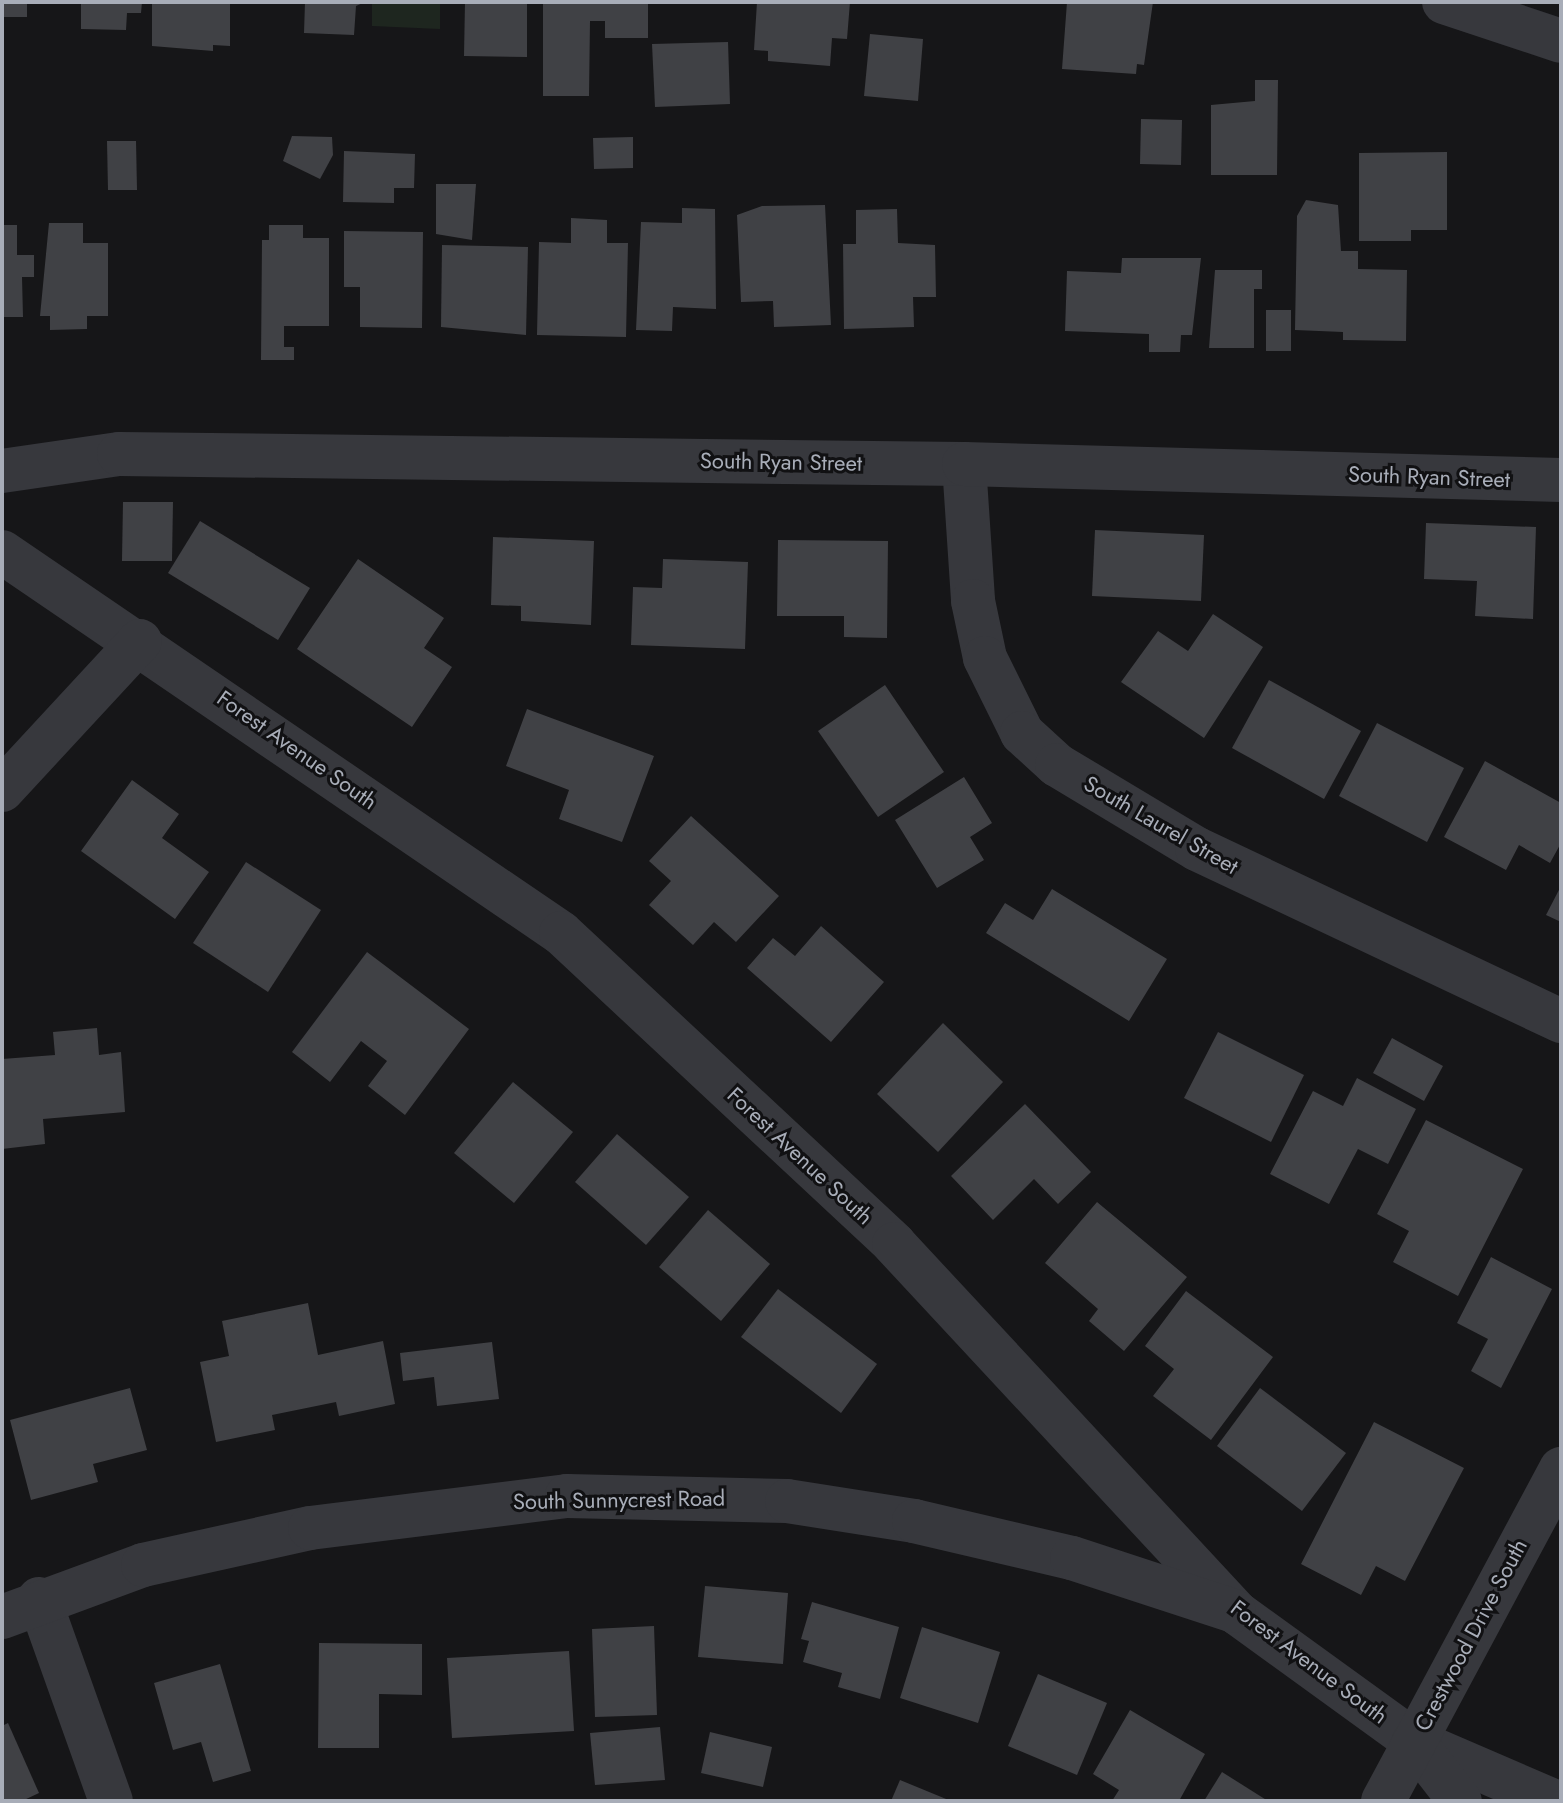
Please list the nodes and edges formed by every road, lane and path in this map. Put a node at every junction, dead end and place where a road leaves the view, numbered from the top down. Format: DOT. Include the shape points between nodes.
graph roads {
  1 [pos="1444,2"];
  2 [pos="1561,41"];
  3 [pos="964,464"];
  4 [pos="2,471"];
  5 [pos="1561,480"];
  6 [pos="2,552"];
  7 [pos="140,641"];
  8 [pos="2,790"];
  9 [pos="1561,1021"];
  10 [pos="1561,1469"];
  11 [pos="20,1608"];
  12 [pos="1237,1613"];
  13 [pos="1414,1741"];
  14 [pos="111,1801"];
  15 [pos="1383,1801"];
  16 [pos="1460,1801"];
  17 [pos="1553,1801"];
  1 -- 2 [label="street"];
  3 -- 4 [label="street, South Ryan Street" via="119,454"];
  3 -- 5 [label="street, South Ryan Street"];
  3 -- 9 [label="street, South Laurel Street" via="973,601 985,658 1022,733 1045,754 1197,849"];
  6 -- 7 [label="street, Forest Avenue South"];
  7 -- 8 [label="street"];
  7 -- 12 [label="street, Forest Avenue South" via="561,933 894,1244"];
  10 -- 13 [label="street, Crestwood Drive South"];
  11 -- 12 [label="street, South Sunnycrest Road" via="143,1565 310,1528 449,1506 674,1496 787,1501 914,1521 1072,1558"];
  11 -- 14 [label="street"];
  12 -- 13 [label="street, Forest Avenue South"];
  13 -- 15 [label="street, Crestwood Drive South"];
  13 -- 16 [label="street"];
  13 -- 17 [label="street, Forest Avenue South"];
}
